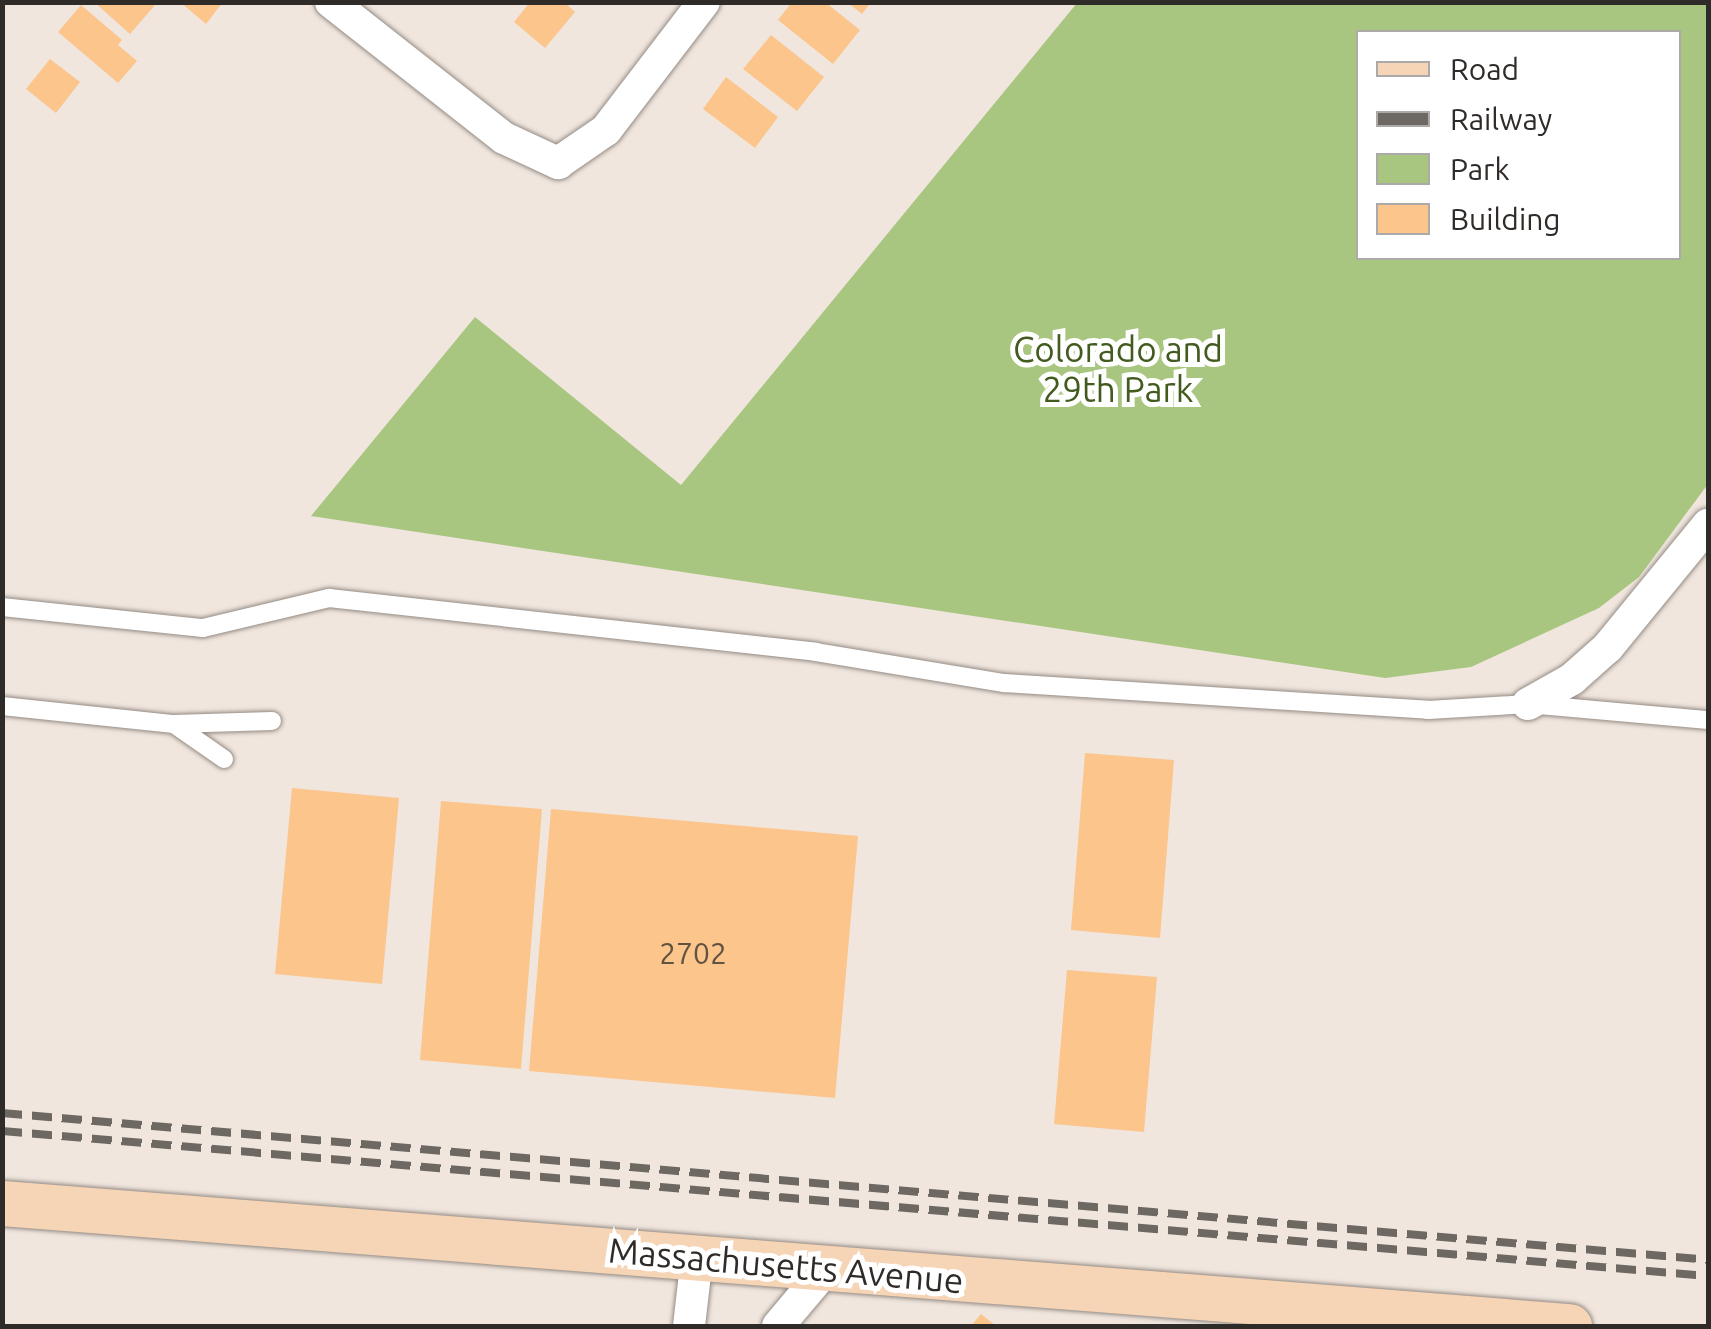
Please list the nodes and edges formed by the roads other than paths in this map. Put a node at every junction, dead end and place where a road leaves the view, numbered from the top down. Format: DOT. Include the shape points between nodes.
graph roads {
  1 [pos="704,2"];
  2 [pos="339,5"];
  3 [pos="1708,525"];
  4 [pos="2,607"];
  5 [pos="1528,704"];
  6 [pos="2,706"];
  7 [pos="1708,720"];
  8 [pos="272,721"];
  9 [pos="174,724"];
  10 [pos="224,759"];
  11 [pos="2,1202"];
  12 [pos="696,1258"];
  13 [pos="826,1268"];
  14 [pos="689,1326"];
  15 [pos="778,1326"];
  16 [pos="1569,1326"];
  1 -- 2 [label="street" via="606,130 558,163 504,138"];
  3 -- 5 [label="street" via="1608,647 1572,679"];
  4 -- 5 [label="lane" via="203,628 329,598 816,652 1004,683 1428,710"];
  5 -- 7 [label="lane"];
  6 -- 9 [label="lane"];
  8 -- 9 [label="lane"];
  9 -- 10 [label="lane"];
  11 -- 12 [label="main road, Massachusetts Avenue"];
  12 -- 13 [label="main road, Massachusetts Avenue"];
  12 -- 14 [label="street"];
  13 -- 15 [label="street"];
  13 -- 16 [label="main road, Massachusetts Avenue"];
}
